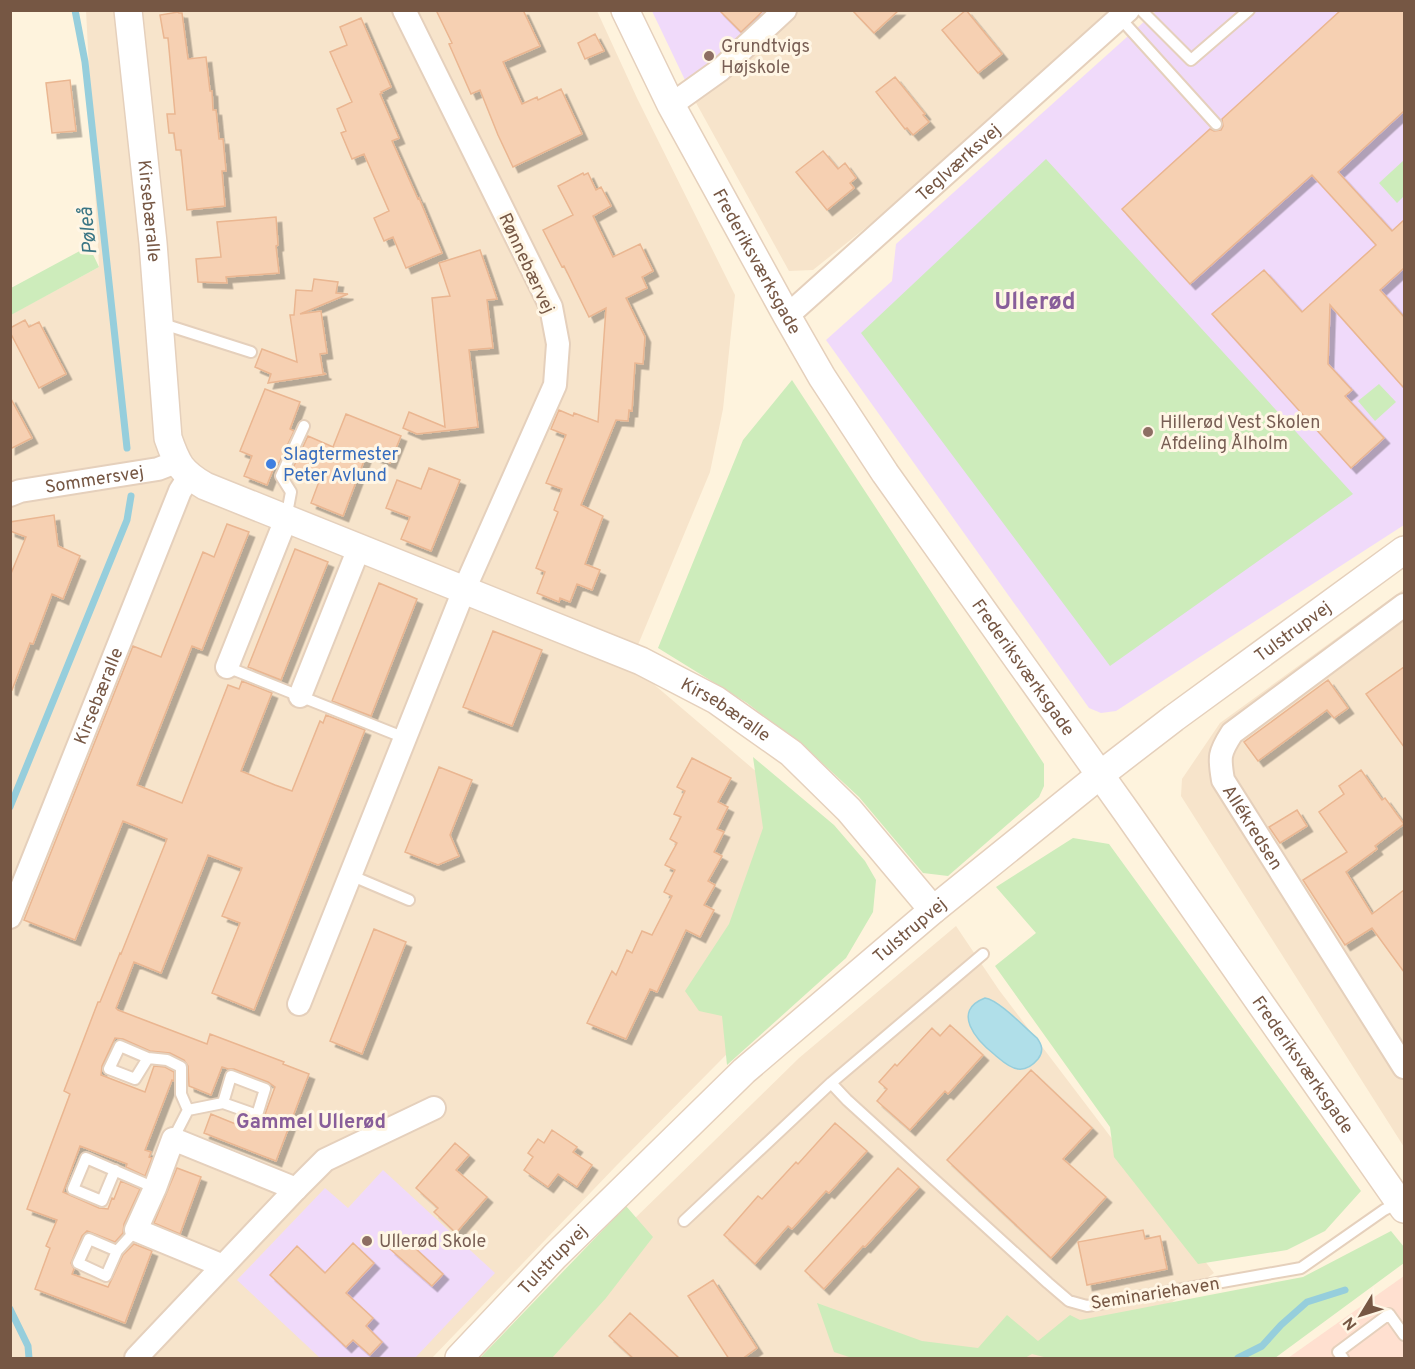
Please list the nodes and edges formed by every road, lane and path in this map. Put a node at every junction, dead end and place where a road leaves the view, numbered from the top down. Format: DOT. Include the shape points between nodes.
graph roads {
  1 [pos="128,10"];
  2 [pos="404,10"];
  3 [pos="625,10"];
  4 [pos="785,10"];
  5 [pos="1249,10"];
  6 [pos="1130,13"];
  7 [pos="671,105"];
  8 [pos="1216,124"];
  9 [pos="787,316"];
  10 [pos="159,323"];
  11 [pos="251,352"];
  12 [pos="304,426"];
  13 [pos="183,469"];
  14 [pos="10,495"];
  15 [pos="286,519"];
  16 [pos="359,548"];
  17 [pos="1404,550"];
  18 [pos="464,590"];
  19 [pos="1404,604"];
  20 [pos="227,667"];
  21 [pos="300,696"];
  22 [pos="405,738"];
  23 [pos="1100,775"];
  24 [pos="350,876"];
  25 [pos="409,900"];
  26 [pos="933,910"];
  27 [pos="10,917"];
  28 [pos="983,954"];
  29 [pos="299,1004"];
  30 [pos="148,1058"];
  31 [pos="1404,1067"];
  32 [pos="831,1083"];
  33 [pos="223,1103"];
  34 [pos="434,1108"];
  35 [pos="188,1110"];
  36 [pos="173,1139"];
  37 [pos="115,1170"];
  38 [pos="155,1188"];
  39 [pos="296,1189"];
  40 [pos="1403,1203"];
  41 [pos="684,1221"];
  42 [pos="136,1230"];
  43 [pos="117,1251"];
  44 [pos="224,1266"];
  45 [pos="1404,1335"];
  46 [pos="1340,1355"];
  47 [pos="136,1359"];
  48 [pos="459,1359"];
  49 [pos="1328,1359"];
  1 -- 10 [label="street, Kirsebæralle"];
  2 -- 18 [label="street, Rønnebærvej" via="551,307 558,344 555,385"];
  3 -- 7 [label="street, Frederiksværksgade"];
  4 -- 7 [label="street" via="720,70"];
  5 -- 6 [label="lane" via="1191,60"];
  6 -- 8 [label="lane"];
  6 -- 9 [label="street, Teglværksvej"];
  7 -- 9 [label="street, Frederiksværksgade"];
  9 -- 23 [label="street, Frederiksværksgade" via="885,473"];
  10 -- 11 [label="lane"];
  10 -- 13 [label="street, Kirsebæralle" via="168,438"];
  12 -- 15 [label="lane" via="281,476 291,492"];
  13 -- 14 [label="street, Sommersvej" via="158,469"];
  13 -- 15 [label="street, Kirsebæralle" via="205,486"];
  13 -- 27 [label="street, Kirsebæralle" via="180,491"];
  15 -- 16 [label="street, Kirsebæralle"];
  15 -- 20 [label="street"];
  16 -- 18 [label="street, Kirsebæralle"];
  16 -- 21 [label="street"];
  17 -- 23 [label="street, Tulstrupvej"];
  18 -- 22 [label="street"];
  18 -- 26 [label="street, Kirsebæralle" via="641,661 716,700 790,753 849,810"];
  19 -- 31 [label="street, Allékredsen" via="1232,733 1222,747 1220,760 1223,780"];
  20 -- 21 [label="lane"];
  21 -- 22 [label="lane"];
  22 -- 24 [label="street"];
  23 -- 26 [label="street, Tulstrupvej"];
  23 -- 40 [label="street, Frederiksværksgade"];
  24 -- 25 [label="lane"];
  24 -- 29 [label="street"];
  26 -- 48 [label="street, Tulstrupvej" via="744,1071 555,1256"];
  28 -- 32 [label="lane"];
  30 -- 35 [label="lane" via="167,1060 180,1067 181,1094"];
  32 -- 40 [label="lane, Seminariehaven" via="1048,1283 1069,1301 1087,1306 1301,1268 1384,1210"];
  32 -- 41 [label="lane"];
  33 -- 35 [label="lane"];
  34 -- 39 [label="street" via="325,1160"];
  35 -- 36 [label="lane"];
  36 -- 38 [label="street"];
  36 -- 39 [label="street"];
  37 -- 38 [label="lane"];
  38 -- 42 [label="street"];
  39 -- 44 [label="street"];
  42 -- 43 [label="lane"];
  42 -- 44 [label="street"];
  44 -- 47 [label="street"];
  45 -- 46 [label="lane" via="1389,1314"];
  46 -- 49 [label="lane"];
}
